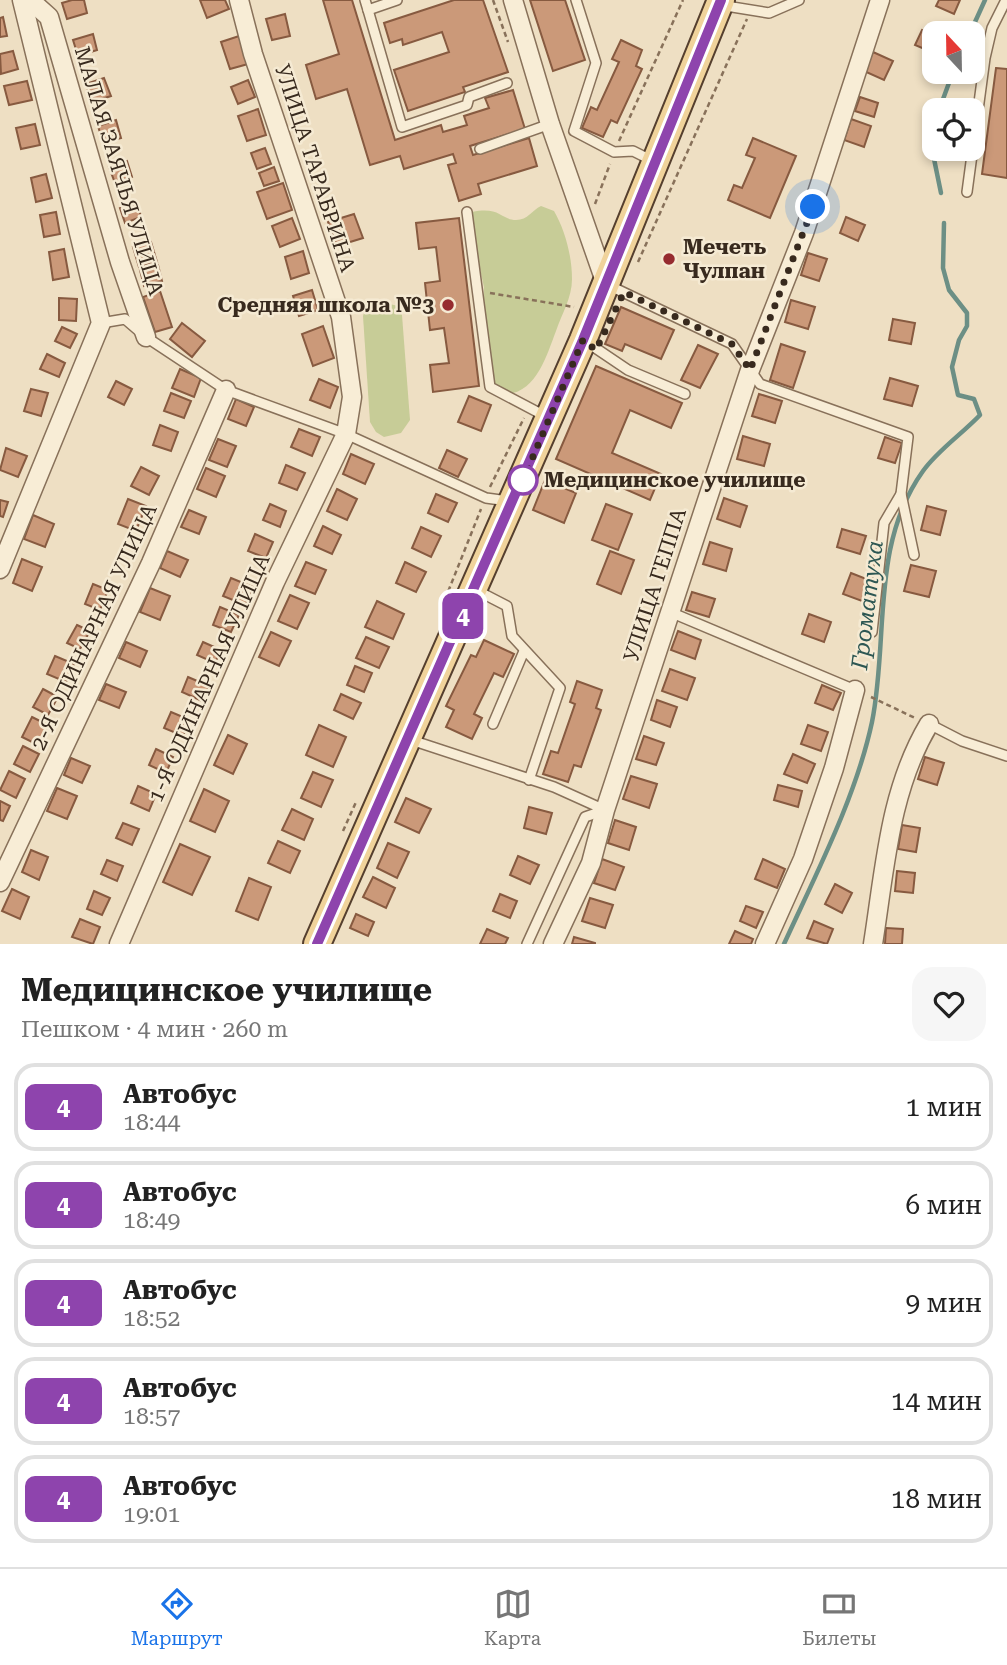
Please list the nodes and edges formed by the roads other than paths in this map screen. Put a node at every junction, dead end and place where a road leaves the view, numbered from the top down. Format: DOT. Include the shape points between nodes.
graph roads {
  1 [pos="22,0"];
  2 [pos="30,0"];
  3 [pos="239,0"];
  4 [pos="397,0"];
  5 [pos="513,0"];
  6 [pos="576,0"];
  7 [pos="799,0"];
  8 [pos="880,0"];
  9 [pos="1006,0"];
  10 [pos="720,2"];
  11 [pos="367,5"];
  12 [pos="48,8"];
  13 [pos="507,83"];
  14 [pos="550,124"];
  15 [pos="480,149"];
  16 [pos="653,161"];
  17 [pos="967,192"];
  18 [pos="467,212"];
  19 [pos="615,288"];
  20 [pos="101,323"];
  21 [pos="146,337"];
  22 [pos="583,340"];
  23 [pos="750,370"];
  24 [pos="226,390"];
  25 [pos="685,394"];
  26 [pos="550,418"];
  27 [pos="346,433"];
  28 [pos="901,494"];
  29 [pos="513,502"];
  30 [pos="914,555"];
  31 [pos="0,569"];
  32 [pos="474,590"];
  33 [pos="670,612"];
  34 [pos="872,632"];
  35 [pos="524,652"];
  36 [pos="855,690"];
  37 [pos="493,724"];
  38 [pos="929,724"];
  39 [pos="408,739"];
  40 [pos="1007,756"];
  41 [pos="530,780"];
  42 [pos="605,810"];
  43 [pos="0,882"];
  44 [pos="119,944"];
  45 [pos="317,944"];
  46 [pos="527,944"];
  47 [pos="552,944"];
  48 [pos="765,944"];
  49 [pos="873,944"];
  1 -- 20 [label="street"];
  2 -- 12 [label="street, МАЛАЯ ЗАЯЧЬЯ УЛИЦА"];
  3 -- 27 [label="street, УЛИЦА ТАРАБРИНА" via="341,317 352,397"];
  4 -- 11 [label="lane"];
  5 -- 14 [label="street"];
  6 -- 16 [label="lane" via="596,63 574,131 614,152 634,151"];
  7 -- 10 [label="lane" via="769,13"];
  8 -- 23 [label="street, УЛИЦА ГЕППА" via="804,233"];
  9 -- 17 [label="lane" via="992,27 985,58"];
  10 -- 16 [label="main road"];
  11 -- 13 [label="lane" via="402,127 467,106 469,97"];
  12 -- 21 [label="street, МАЛАЯ ЗАЯЧЬЯ УЛИЦА" via="120,262"];
  14 -- 15 [label="lane"];
  14 -- 19 [label="street" via="586,231"];
  16 -- 19 [label="main road"];
  18 -- 26 [label="lane" via="490,387"];
  19 -- 22 [label="main road"];
  19 -- 23 [label="lane" via="732,344"];
  20 -- 21 [label="lane" via="125,319"];
  20 -- 31 [label="street"];
  21 -- 24 [label="lane"];
  22 -- 25 [label="lane" via="628,370"];
  22 -- 26 [label="main road"];
  23 -- 28 [label="lane" via="760,384 908,437"];
  23 -- 33 [label="street, УЛИЦА ГЕППА"];
  24 -- 27 [label="lane"];
  24 -- 43 [label="street, 2-Я ОДИНАРНАЯ УЛИЦА" via="151,563"];
  26 -- 29 [label="main road"];
  27 -- 29 [label="lane" via="486,498"];
  27 -- 44 [label="street, 1-Я ОДИНАРНАЯ УЛИЦА" via="275,582"];
  28 -- 30 [label="lane"];
  28 -- 34 [label="lane" via="884,523"];
  29 -- 32 [label="main road"];
  32 -- 35 [label="lane" via="507,606 512,636"];
  32 -- 39 [label="main road"];
  33 -- 36 [label="lane"];
  33 -- 42 [label="street, УЛИЦА ГЕППА"];
  35 -- 37 [label="lane"];
  35 -- 41 [label="lane" via="560,688"];
  36 -- 48 [label="street" via="803,859"];
  38 -- 40 [label="lane"];
  38 -- 49 [label="street" via="910,756 894,808"];
  39 -- 41 [label="lane"];
  39 -- 45 [label="main road"];
  41 -- 42 [label="lane"];
  42 -- 46 [label="lane" via="585,817"];
  42 -- 47 [label="street, УЛИЦА ГЕППА" via="591,863"];
}
